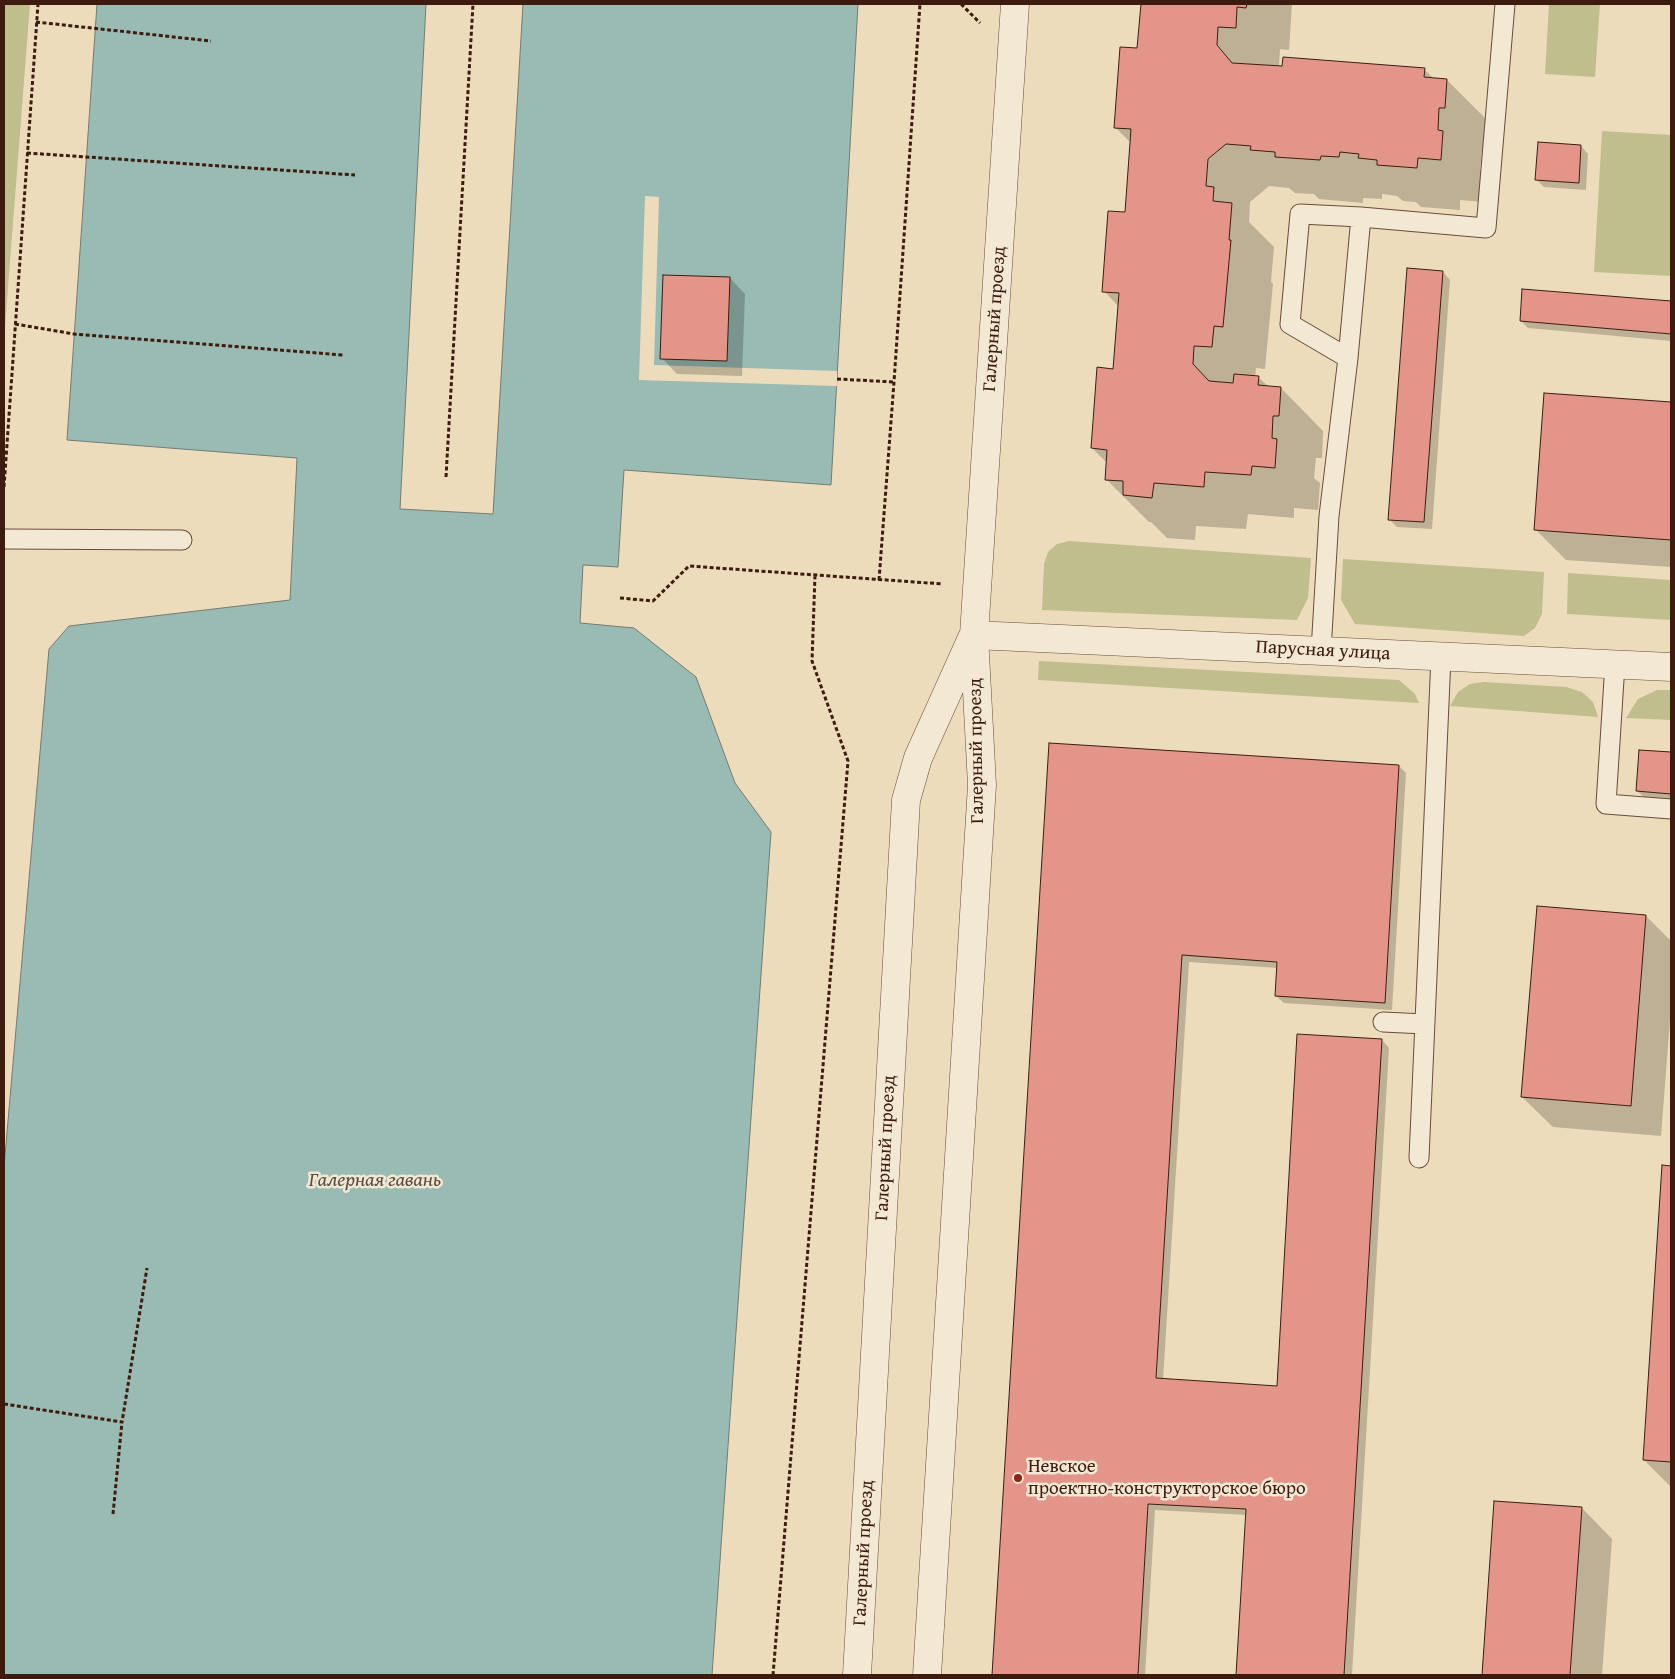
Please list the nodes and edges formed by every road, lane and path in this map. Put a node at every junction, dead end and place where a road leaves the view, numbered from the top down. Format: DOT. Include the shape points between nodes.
graph roads {
  1 [pos="38,4"];
  2 [pos="473,4"];
  3 [pos="920,4"];
  4 [pos="961,4"];
  5 [pos="1016,4"];
  6 [pos="1505,4"];
  7 [pos="36,22"];
  8 [pos="980,23"];
  9 [pos="211,41"];
  10 [pos="27,153"];
  11 [pos="355,175"];
  12 [pos="1361,218"];
  13 [pos="15,324"];
  14 [pos="343,355"];
  15 [pos="1348,358"];
  16 [pos="837,379"];
  17 [pos="894,382"];
  18 [pos="446,477"];
  19 [pos="4,487"];
  20 [pos="4,539"];
  21 [pos="182,540"];
  22 [pos="815,575"];
  23 [pos="878,580"];
  24 [pos="943,584"];
  25 [pos="620,598"];
  26 [pos="974,635"];
  27 [pos="1321,651"];
  28 [pos="1441,657"];
  29 [pos="1616,664"];
  30 [pos="1671,667"];
  31 [pos="1671,809"];
  32 [pos="1383,1022"];
  33 [pos="1425,1024"];
  34 [pos="1419,1158"];
  35 [pos="147,1268"];
  36 [pos="4,1404"];
  37 [pos="122,1422"];
  38 [pos="113,1514"];
  39 [pos="773,1675"];
  40 [pos="857,1675"];
  41 [pos="927,1675"];
  1 -- 7 [label="path"];
  2 -- 18 [label="path"];
  3 -- 17 [label="path"];
  4 -- 8 [label="path"];
  5 -- 26 [label="street, Галерный проезд"];
  6 -- 12 [label="lane" via="1486,228"];
  7 -- 9 [label="path"];
  7 -- 10 [label="path"];
  10 -- 11 [label="path"];
  10 -- 13 [label="path"];
  12 -- 15 [label="lane"];
  12 -- 15 [label="lane" via="1300,214 1290,324"];
  13 -- 14 [label="path" via="74,334"];
  13 -- 19 [label="path"];
  15 -- 27 [label="lane" via="1329,516"];
  16 -- 17 [label="path"];
  17 -- 23 [label="path"];
  20 -- 21 [label="lane"];
  22 -- 23 [label="path"];
  22 -- 25 [label="path" via="689,566 652,600"];
  22 -- 39 [label="path" via="812,661 848,761"];
  23 -- 24 [label="path"];
  26 -- 27 [label="street, Парусная улица"];
  26 -- 40 [label="street, Галерный проезд" via="918,758 906,800"];
  26 -- 41 [label="street, Галерный проезд" via="982,785"];
  27 -- 28 [label="street, Парусная улица"];
  28 -- 29 [label="street, Парусная улица"];
  28 -- 33 [label="lane"];
  29 -- 30 [label="street, Парусная улица"];
  29 -- 31 [label="lane" via="1606,804"];
  32 -- 33 [label="lane"];
  33 -- 34 [label="lane"];
  35 -- 37 [label="path"];
  36 -- 37 [label="path"];
  37 -- 38 [label="path"];
}
